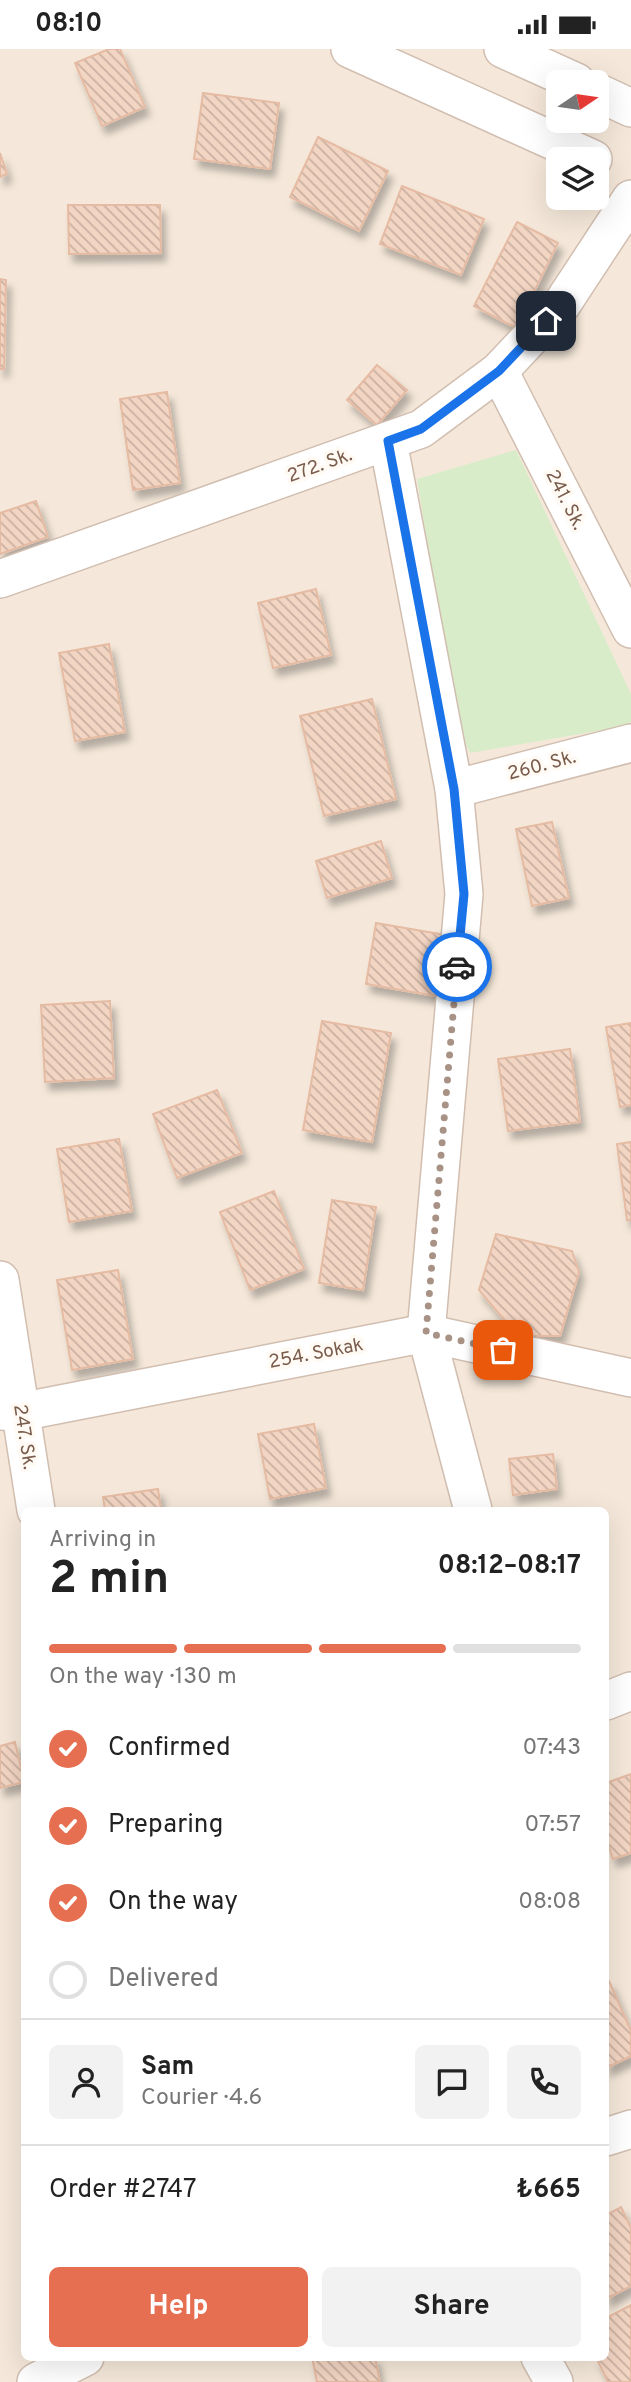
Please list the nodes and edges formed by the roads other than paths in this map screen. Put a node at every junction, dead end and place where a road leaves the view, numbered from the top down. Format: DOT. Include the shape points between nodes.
graph roads {
  1 [pos="350,49"];
  2 [pos="503,49"];
  3 [pos="549,70"];
  4 [pos="609,98"];
  5 [pos="631,108"];
  6 [pos="566,147"];
  7 [pos="609,167"];
  8 [pos="631,177"];
  9 [pos="631,199"];
  10 [pos="499,371"];
  11 [pos="388,441"];
  12 [pos="0,579"];
  13 [pos="631,629"];
  14 [pos="631,743"];
  15 [pos="454,789"];
  16 [pos="0,1280"];
  17 [pos="426,1333"];
  18 [pos="631,1378"];
  19 [pos="10,1411"];
  20 [pos="35,1507"];
  21 [pos="472,1507"];
  22 [pos="631,1691"];
  23 [pos="609,1700"];
  24 [pos="631,2129"];
  25 [pos="609,2136"];
  26 [pos="77,2361"];
  27 [pos="542,2361"];
  28 [pos="36,2382"];
  29 [pos="554,2382"];
  1 -- 6 [label="street"];
  2 -- 3 [label="street"];
  4 -- 5 [label="street"];
  7 -- 8 [label="street"];
  9 -- 10 [label="street, 272. Sk." via="562,305"];
  10 -- 11 [label="street, 272. Sk." via="421,429"];
  10 -- 13 [label="street, 241. Sk."];
  11 -- 12 [label="street, 272. Sk."];
  11 -- 15 [label="street"];
  14 -- 15 [label="street, 260. Sk."];
  15 -- 17 [label="street" via="464,894"];
  16 -- 19 [label="street, 247. Sk."];
  17 -- 18 [label="street, 254. Sokak"];
  17 -- 19 [label="street, 254. Sokak"];
  17 -- 21 [label="street"];
  19 -- 20 [label="street, 247. Sk."];
  22 -- 23 [label="street"];
  24 -- 25 [label="street"];
  26 -- 28 [label="street"];
  27 -- 29 [label="street"];
}
